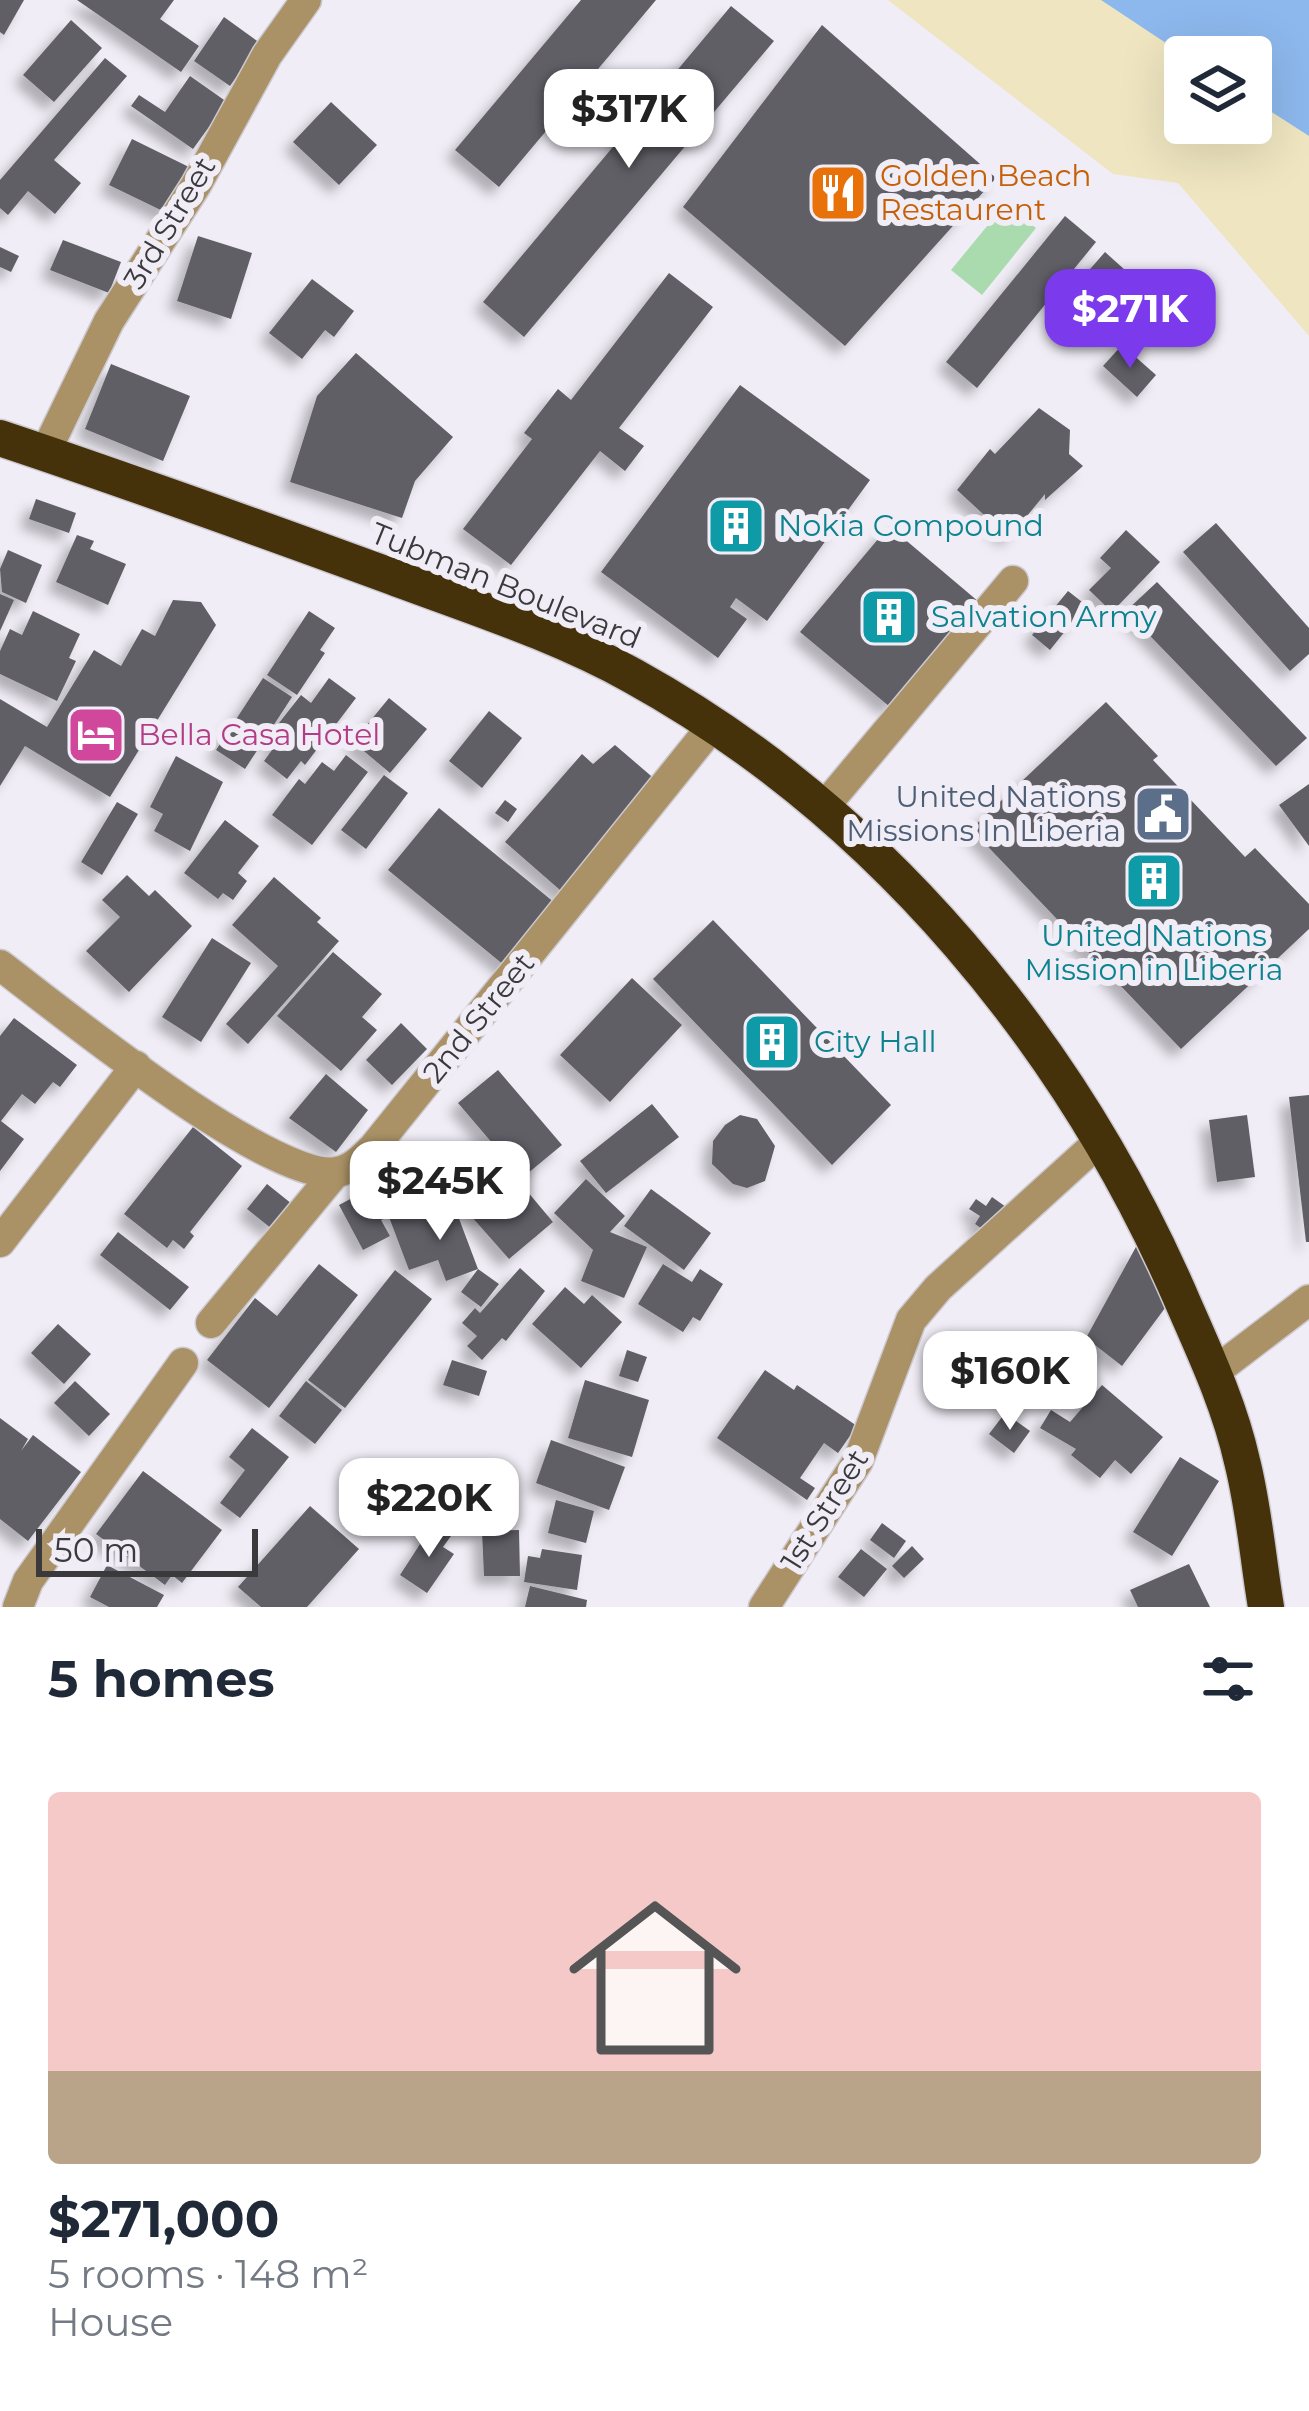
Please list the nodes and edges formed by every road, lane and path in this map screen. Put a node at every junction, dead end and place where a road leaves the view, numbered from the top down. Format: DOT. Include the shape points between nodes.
graph roads {
  1 [pos="306,0"];
  2 [pos="0,438"];
  3 [pos="46,453"];
  4 [pos="1013,581"];
  5 [pos="714,724"];
  6 [pos="824,807"];
  7 [pos="0,965"];
  8 [pos="136,1066"];
  9 [pos="1102,1139"];
  10 [pos="334,1173"];
  11 [pos="0,1242"];
  12 [pos="1309,1300"];
  13 [pos="211,1323"];
  14 [pos="183,1363"];
  15 [pos="1213,1373"];
  16 [pos="13,1594"];
  17 [pos="764,1607"];
  18 [pos="1265,1607"];
  1 -- 3 [label="street, 3rd Street" via="109,321"];
  2 -- 3 [label="highway, Tubman Boulevard"];
  3 -- 5 [label="highway, Tubman Boulevard" via="504,619 629,674"];
  4 -- 6 [label="street"];
  5 -- 6 [label="highway, Tubman Boulevard"];
  5 -- 10 [label="street, 2nd Street" via="374,1148"];
  6 -- 9 [label="highway, Tubman Boulevard" via="961,948"];
  7 -- 8 [label="street"];
  8 -- 10 [label="street" via="232,1131"];
  8 -- 11 [label="street"];
  9 -- 15 [label="highway, Tubman Boulevard"];
  9 -- 17 [label="street, 1st Street" via="911,1320 858,1462"];
  10 -- 13 [label="street, 2nd Street"];
  12 -- 15 [label="street"];
  14 -- 16 [label="street"];
  15 -- 18 [label="highway, Tubman Boulevard" via="1242,1460"];
}
